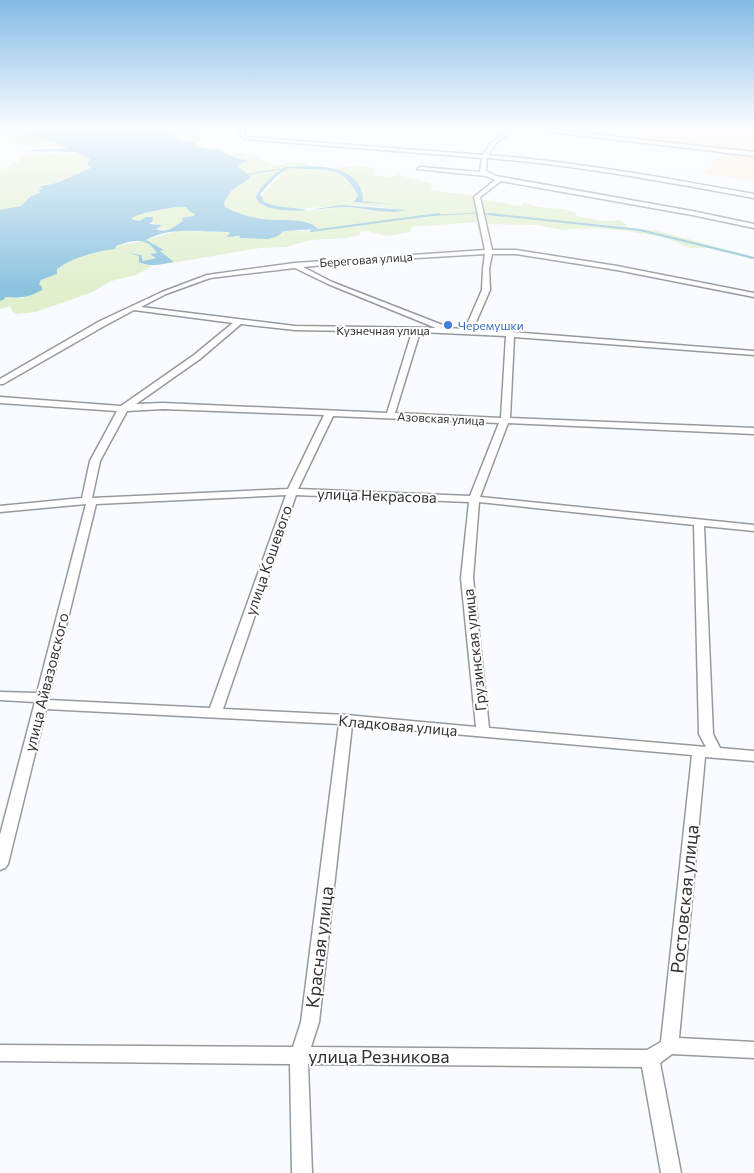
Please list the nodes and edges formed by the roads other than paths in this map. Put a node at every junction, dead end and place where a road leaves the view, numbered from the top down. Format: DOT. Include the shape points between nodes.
graph roads {
  1 [pos="498,182"];
  2 [pos="517,182"];
  3 [pos="674,182"];
  4 [pos="754,196"];
  5 [pos="754,226"];
  6 [pos="490,252"];
  7 [pos="295,265"];
  8 [pos="754,295"];
  9 [pos="133,308"];
  10 [pos="240,321"];
  11 [pos="417,330"];
  12 [pos="448,330"];
  13 [pos="468,331"];
  14 [pos="510,333"];
  15 [pos="754,353"];
  16 [pos="0,382"];
  17 [pos="0,400"];
  18 [pos="125,408"];
  19 [pos="330,412"];
  20 [pos="390,416"];
  21 [pos="503,421"];
  22 [pos="754,431"];
  23 [pos="292,492"];
  24 [pos="474,499"];
  25 [pos="89,501"];
  26 [pos="0,509"];
  27 [pos="699,522"];
  28 [pos="754,528"];
  29 [pos="0,696"];
  30 [pos="41,701"];
  31 [pos="216,712"];
  32 [pos="346,720"];
  33 [pos="483,733"];
  34 [pos="707,752"];
  35 [pos="754,756"];
  36 [pos="0,864"];
  37 [pos="669,1046"];
  38 [pos="754,1050"];
  39 [pos="0,1053"];
  40 [pos="299,1056"];
  41 [pos="650,1059"];
  42 [pos="302,1173"];
  43 [pos="671,1173"];
  1 -- 6 [label="street" via="477,200"];
  2 -- 5 [label="street"];
  3 -- 4 [label="street"];
  6 -- 7 [label="street, Береговая улица"];
  6 -- 8 [label="street, Береговая улица" via="572,260"];
  6 -- 13 [label="street" via="486,290"];
  7 -- 9 [label="street, Береговая улица" via="210,276"];
  7 -- 12 [label="street" via="330,283"];
  9 -- 10 [label="street, Кузнечная улица"];
  9 -- 16 [label="street, Береговая улица"];
  10 -- 11 [label="street, Кузнечная улица" via="318,330"];
  10 -- 18 [label="street, улица Айвазовского" via="197,357"];
  11 -- 12 [label="street, Кузнечная улица"];
  11 -- 20 [label="street"];
  12 -- 13 [label="street, Кузнечная улица"];
  13 -- 14 [label="street, Кузнечная улица"];
  14 -- 15 [label="street, Кузнечная улица"];
  14 -- 21 [label="street, Грузинская улица" via="506,417"];
  17 -- 18 [label="street, Азовская улица"];
  18 -- 19 [label="street, Азовская улица" via="163,406"];
  18 -- 25 [label="street, улица Айвазовского" via="95,461"];
  19 -- 20 [label="street, Азовская улица"];
  19 -- 23 [label="street, улица Кошевого"];
  20 -- 21 [label="street, Азовская улица"];
  21 -- 22 [label="street, Азовская улица"];
  21 -- 24 [label="street, Грузинская улица"];
  23 -- 24 [label="street, улица Некрасова"];
  23 -- 25 [label="street, улица Некрасова"];
  23 -- 31 [label="street, улица Кошевого"];
  24 -- 27 [label="street, улица Некрасова"];
  24 -- 33 [label="street, Грузинская улица" via="467,595"];
  25 -- 26 [label="street, улица Некрасова"];
  25 -- 30 [label="street, улица Айвазовского"];
  27 -- 28 [label="street, улица Некрасова"];
  27 -- 34 [label="street, Ростовская улица"];
  29 -- 30 [label="street, Кладковая улица"];
  30 -- 31 [label="street, Кладковая улица"];
  30 -- 36 [label="street, улица Айвазовского"];
  31 -- 32 [label="street, Кладковая улица"];
  32 -- 33 [label="street, Кладковая улица"];
  32 -- 40 [label="street, Красная улица" via="310,1022"];
  33 -- 34 [label="street, Кладковая улица"];
  34 -- 35 [label="street, Кладковая улица"];
  34 -- 37 [label="street, Ростовская улица"];
  37 -- 38 [label="street"];
  37 -- 41 [label="street"];
  39 -- 40 [label="street, улица Резникова"];
  40 -- 41 [label="street, улица Резникова"];
  40 -- 42 [label="street, Красная улица"];
  41 -- 43 [label="street"];
}
